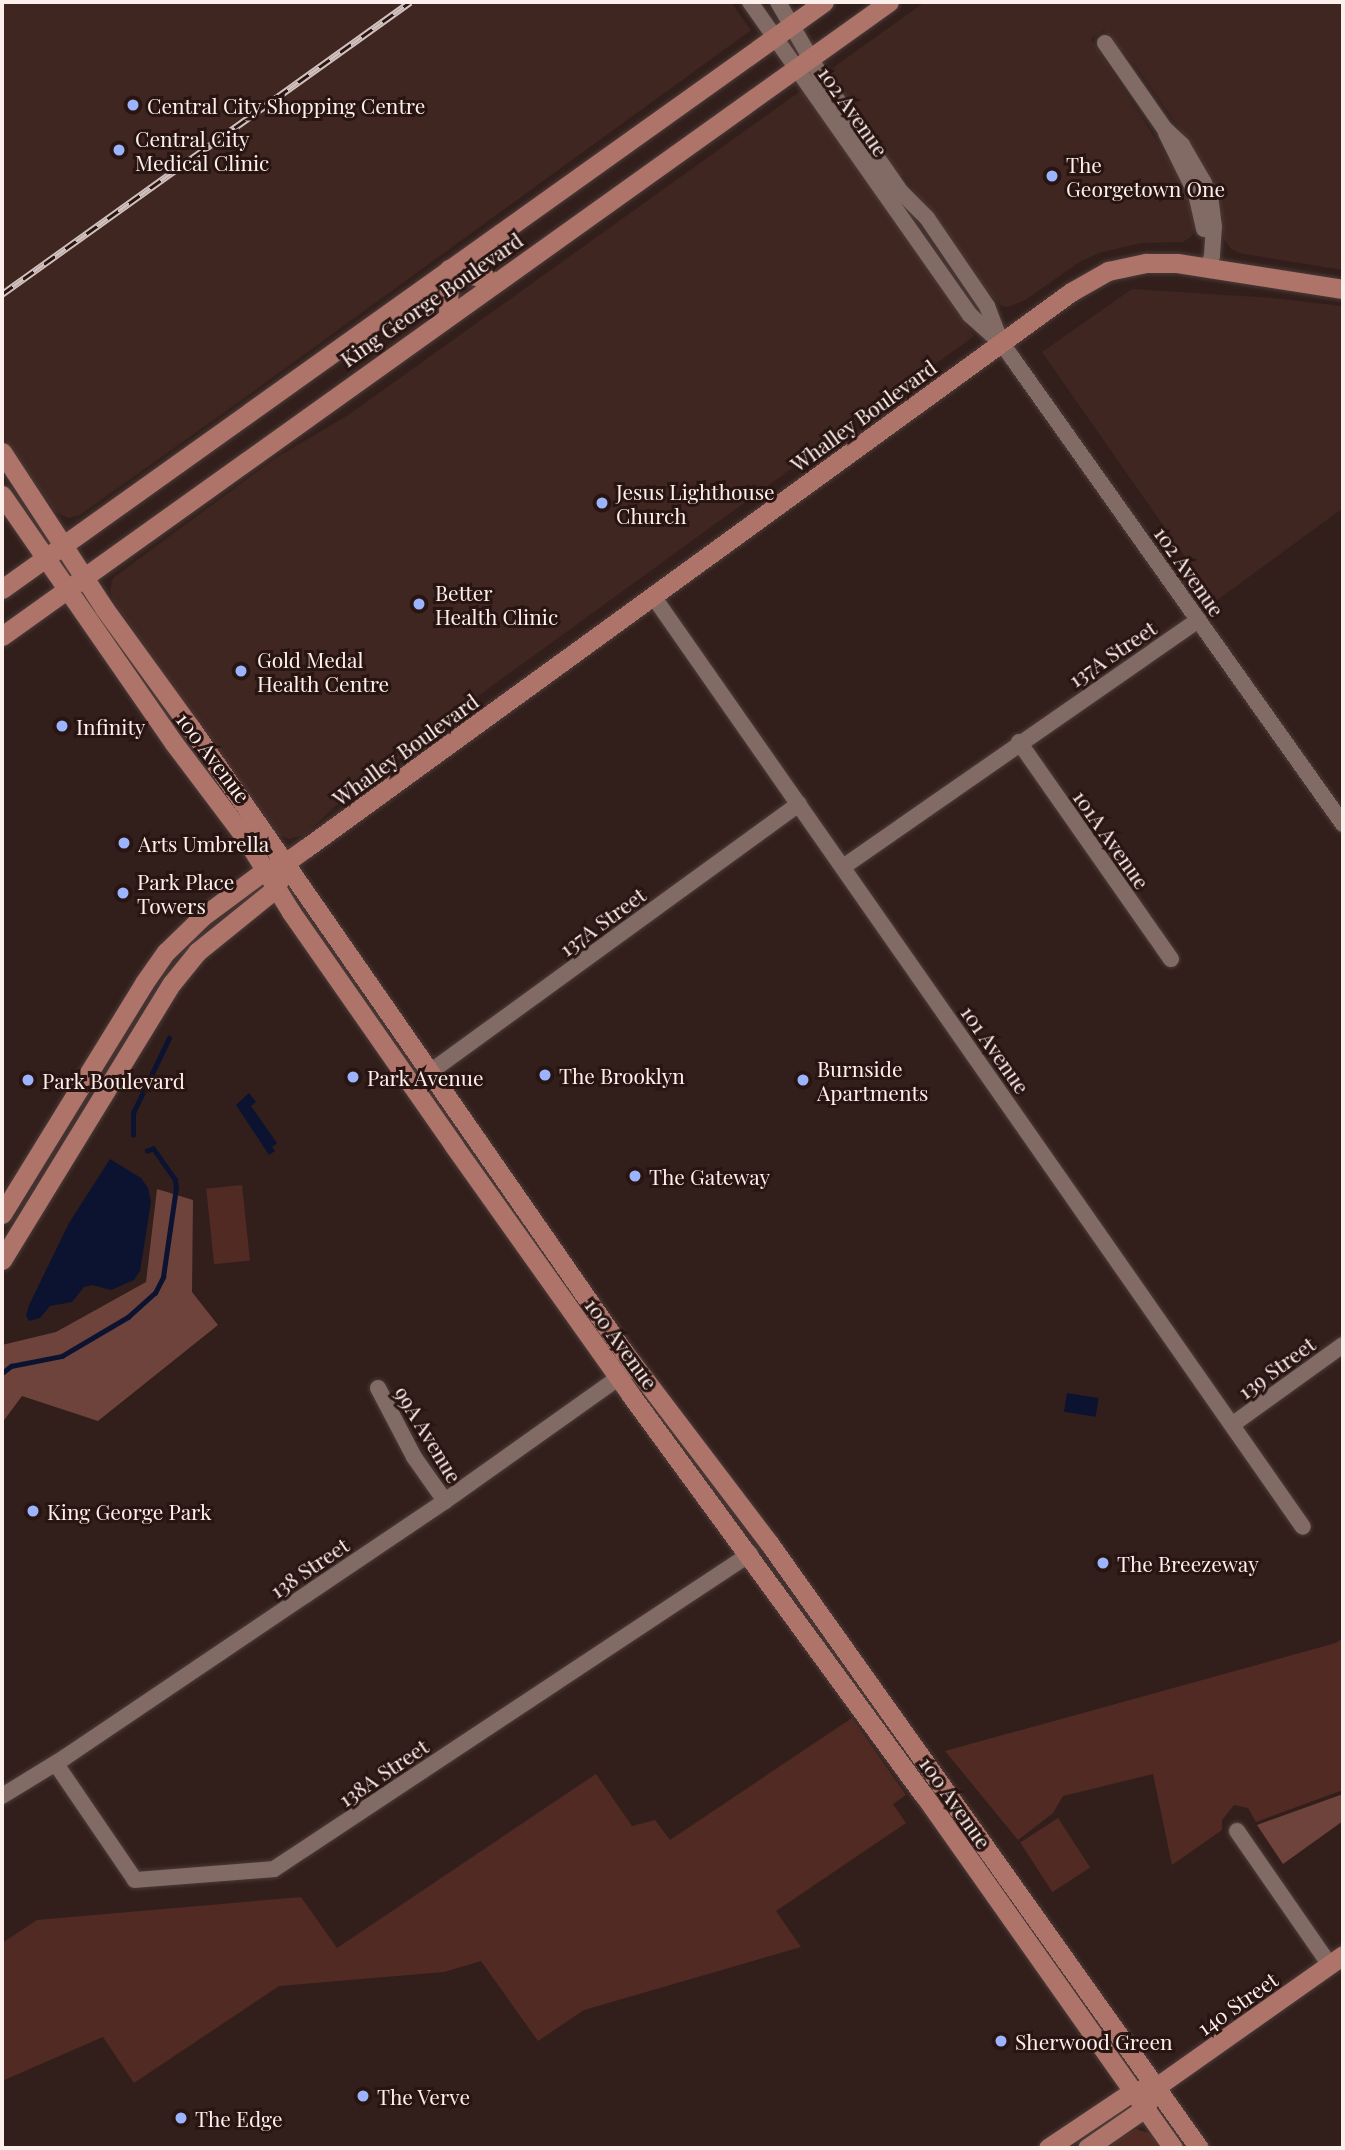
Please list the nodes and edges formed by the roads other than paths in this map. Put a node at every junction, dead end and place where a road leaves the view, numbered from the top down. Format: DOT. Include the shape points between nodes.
graph roads {
  1 [pos="750,2"];
  2 [pos="778,2"];
  3 [pos="824,2"];
  4 [pos="889,2"];
  5 [pos="793,24"];
  6 [pos="775,37"];
  7 [pos="1105,43"];
  8 [pos="803,62"];
  9 [pos="1208,267"];
  10 [pos="449,269"];
  11 [pos="495,281"];
  12 [pos="1343,289"];
  13 [pos="448,315"];
  14 [pos="1001,342"];
  15 [pos="2,452"];
  16 [pos="2,495"];
  17 [pos="64,544"];
  18 [pos="45,557"];
  19 [pos="84,576"];
  20 [pos="67,588"];
  21 [pos="2,589"];
  22 [pos="653,596"];
  23 [pos="1199,620"];
  24 [pos="2,636"];
  25 [pos="1019,742"];
  26 [pos="799,804"];
  27 [pos="1343,824"];
  28 [pos="285,863"];
  29 [pos="843,867"];
  30 [pos="265,870"];
  31 [pos="276,887"];
  32 [pos="1171,959"];
  33 [pos="429,1072"];
  34 [pos="2,1214"];
  35 [pos="2,1260"];
  36 [pos="1343,1345"];
  37 [pos="627,1372"];
  38 [pos="377,1388"];
  39 [pos="1233,1424"];
  40 [pos="445,1501"];
  41 [pos="1303,1527"];
  42 [pos="750,1554"];
  43 [pos="56,1764"];
  44 [pos="2,1796"];
  45 [pos="1237,1831"];
  46 [pos="1336,1960"];
  47 [pos="1156,2087"];
  48 [pos="1133,2091"];
  49 [pos="1145,2108"];
  50 [pos="1048,2148"];
  51 [pos="1087,2148"];
  52 [pos="1173,2148"];
  53 [pos="1199,2148"];
  1 -- 6 [label="street, 102 Avenue"];
  2 -- 5 [label="street, 102 Avenue"];
  3 -- 5 [label="main road, King George Boulevard"];
  4 -- 8 [label="main road, King George Boulevard"];
  5 -- 6 [label="main road, King George Boulevard"];
  5 -- 8 [label="street, 102 Avenue"];
  6 -- 8 [label="street, 102 Avenue"];
  6 -- 10 [label="main road, King George Boulevard"];
  7 -- 9 [label="street" via="1164,128 1202,213 1202,255"];
  8 -- 11 [label="main road, King George Boulevard"];
  8 -- 14 [label="street, 102 Avenue" via="970,315"];
  9 -- 12 [label="main road, Whalley Boulevard"];
  9 -- 14 [label="main road, Whalley Boulevard" via="1146,263 1108,271"];
  10 -- 11 [label="main road"];
  10 -- 13 [label="main road"];
  10 -- 17 [label="main road, King George Boulevard"];
  11 -- 13 [label="main road, King George Boulevard"];
  13 -- 19 [label="main road, King George Boulevard"];
  14 -- 22 [label="main road, Whalley Boulevard"];
  14 -- 23 [label="street, 102 Avenue"];
  15 -- 17 [label="main road, 100 Avenue"];
  16 -- 18 [label="main road, 100 Avenue"];
  17 -- 18 [label="main road, King George Boulevard"];
  17 -- 19 [label="main road, 100 Avenue"];
  18 -- 20 [label="main road, 100 Avenue"];
  18 -- 21 [label="main road, King George Boulevard"];
  19 -- 20 [label="main road, King George Boulevard"];
  19 -- 28 [label="main road, 100 Avenue"];
  20 -- 24 [label="main road, King George Boulevard"];
  20 -- 30 [label="main road, 100 Avenue"];
  22 -- 26 [label="street, 101 Avenue"];
  22 -- 28 [label="main road, Whalley Boulevard"];
  23 -- 25 [label="street, 137A Street"];
  23 -- 27 [label="street, 102 Avenue"];
  25 -- 29 [label="street, 137A Street"];
  25 -- 32 [label="street, 101A Avenue"];
  26 -- 29 [label="street, 101 Avenue"];
  26 -- 33 [label="street, 137A Street"];
  28 -- 30 [label="main road, Whalley Boulevard"];
  28 -- 31 [label="main road"];
  28 -- 33 [label="main road, 100 Avenue"];
  29 -- 39 [label="street, 101 Avenue"];
  30 -- 31 [label="main road, 100 Avenue"];
  30 -- 34 [label="main road, Whalley Boulevard" via="202,917 166,952"];
  31 -- 35 [label="main road" via="216,933 172,983"];
  31 -- 37 [label="main road, 100 Avenue"];
  33 -- 37 [label="main road, 100 Avenue"];
  36 -- 39 [label="street, 139 Street"];
  37 -- 40 [label="street, 138 Street"];
  37 -- 42 [label="main road, 100 Avenue"];
  37 -- 47 [label="main road, 100 Avenue" via="769,1543"];
  38 -- 40 [label="street, 99A Avenue" via="414,1457"];
  39 -- 41 [label="street, 101 Avenue"];
  40 -- 43 [label="street, 138 Street"];
  42 -- 43 [label="street, 138A Street" via="274,1869 135,1880"];
  42 -- 48 [label="main road, 100 Avenue"];
  43 -- 44 [label="street, 138 Street"];
  45 -- 46 [label="street"];
  46 -- 47 [label="main road, 140 Street"];
  47 -- 48 [label="main road, 140 Street"];
  47 -- 49 [label="main road, 140 Street"];
  47 -- 53 [label="main road, 100 Avenue"];
  48 -- 49 [label="main road, 100 Avenue"];
  48 -- 50 [label="main road, 140 Street"];
  49 -- 51 [label="main road, 140 Street"];
  49 -- 52 [label="main road, 100 Avenue"];
}
